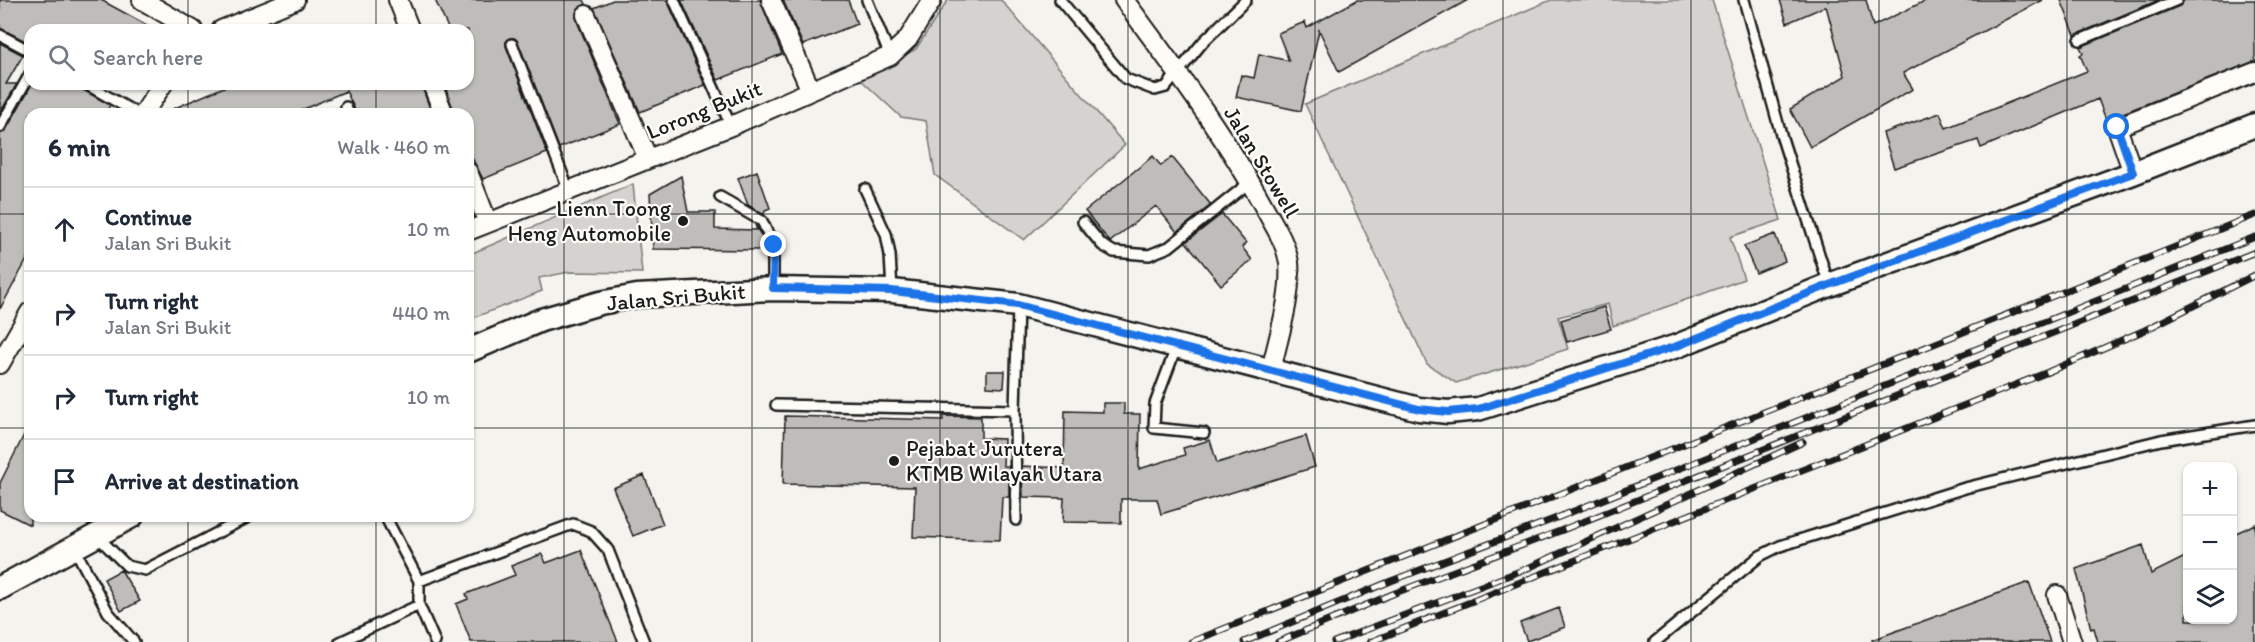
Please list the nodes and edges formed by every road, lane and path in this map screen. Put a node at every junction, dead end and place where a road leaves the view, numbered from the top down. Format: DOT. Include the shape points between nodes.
graph roads {
  1 [pos="142,0"];
  2 [pos="295,0"];
  3 [pos="398,0"];
  4 [pos="674,0"];
  5 [pos="771,0"];
  6 [pos="867,0"];
  7 [pos="933,0"];
  8 [pos="1060,0"];
  9 [pos="1124,0"];
  10 [pos="1246,0"];
  11 [pos="1744,0"];
  12 [pos="2177,0"];
  13 [pos="586,15"];
  14 [pos="183,24"];
  15 [pos="236,24"];
  16 [pos="408,24"];
  17 [pos="0,34"];
  18 [pos="2080,40"];
  19 [pos="512,44"];
  20 [pos="24,48"];
  21 [pos="890,56"];
  22 [pos="1178,72"];
  23 [pos="2255,72"];
  24 [pos="24,85"];
  25 [pos="96,90"];
  26 [pos="159,90"];
  27 [pos="434,90"];
  28 [pos="811,91"];
  29 [pos="128,108"];
  30 [pos="147,108"];
  31 [pos="442,108"];
  32 [pos="2255,125"];
  33 [pos="731,126"];
  34 [pos="0,127"];
  35 [pos="648,159"];
  36 [pos="2133,173"];
  37 [pos="1250,182"];
  38 [pos="474,187"];
  39 [pos="865,189"];
  40 [pos="569,191"];
  41 [pos="720,197"];
  42 [pos="1083,222"];
  43 [pos="489,223"];
  44 [pos="474,229"];
  45 [pos="1829,285"];
  46 [pos="773,288"];
  47 [pos="892,291"];
  48 [pos="1018,305"];
  49 [pos="24,322"];
  50 [pos="1177,345"];
  51 [pos="474,348"];
  52 [pos="0,364"];
  53 [pos="1271,371"];
  54 [pos="776,405"];
  55 [pos="1015,410"];
  56 [pos="2255,425"];
  57 [pos="1204,433"];
  58 [pos="1016,520"];
  59 [pos="121,522"];
  60 [pos="238,522"];
  61 [pos="388,522"];
  62 [pos="96,535"];
  63 [pos="74,547"];
  64 [pos="419,581"];
  65 [pos="0,588"];
  66 [pos="2057,596"];
  67 [pos="419,605"];
  68 [pos="134,642"];
  69 [pos="340,642"];
  70 [pos="435,642"];
  71 [pos="644,642"];
  72 [pos="1655,642"];
  73 [pos="2072,642"];
  1 -- 14 [label="street"];
  2 -- 15 [label="street"];
  3 -- 16 [label="street"];
  4 -- 33 [label="lane"];
  5 -- 28 [label="street"];
  6 -- 21 [label="lane"];
  7 -- 21 [label="street, Lorong Bukit" via="908,39"];
  8 -- 22 [label="lane" via="1126,79 1155,90 1166,87"];
  9 -- 22 [label="street, Jalan Stowell"];
  10 -- 22 [label="lane"];
  11 -- 45 [label="lane" via="1782,138"];
  12 -- 18 [label="lane"];
  13 -- 35 [label="street"];
  17 -- 20 [label="lane"];
  19 -- 40 [label="lane"];
  21 -- 28 [label="street, Lorong Bukit"];
  22 -- 37 [label="street, Jalan Stowell"];
  23 -- 36 [label="street" via="2117,127"];
  24 -- 34 [label="lane"];
  25 -- 29 [label="lane"];
  26 -- 30 [label="street"];
  27 -- 31 [label="street"];
  28 -- 33 [label="street, Lorong Bukit"];
  32 -- 36 [label="street, Jalan Sri Bukit"];
  33 -- 35 [label="street, Lorong Bukit"];
  35 -- 40 [label="street, Lorong Bukit"];
  36 -- 45 [label="street, Jalan Sri Bukit"];
  37 -- 42 [label="lane" via="1169,247 1149,255 1114,252 1102,245"];
  37 -- 53 [label="street, Jalan Stowell" via="1279,233 1289,261 1288,293"];
  38 -- 43 [label="street"];
  39 -- 47 [label="lane" via="886,234"];
  40 -- 43 [label="street, Lorong Bukit"];
  41 -- 46 [label="lane" via="762,221 774,245"];
  43 -- 44 [label="street, Lorong Bukit"];
  45 -- 53 [label="street, Jalan Sri Bukit" via="1677,346 1478,409 1419,409"];
  46 -- 47 [label="street, Jalan Sri Bukit"];
  46 -- 51 [label="street, Jalan Sri Bukit" via="637,296 541,320"];
  47 -- 48 [label="street, Jalan Sri Bukit"];
  48 -- 50 [label="street, Jalan Sri Bukit"];
  48 -- 55 [label="lane"];
  49 -- 52 [label="street"];
  50 -- 53 [label="street, Jalan Sri Bukit"];
  50 -- 57 [label="lane" via="1155,404 1154,428"];
  54 -- 55 [label="lane"];
  55 -- 58 [label="lane"];
  56 -- 72 [label="lane" via="2161,440 1965,488 1780,546 1760,556"];
  59 -- 62 [label="street"];
  60 -- 62 [label="lane" via="145,570 128,566"];
  61 -- 64 [label="lane"];
  62 -- 63 [label="street"];
  63 -- 65 [label="street"];
  63 -- 68 [label="lane" via="108,612"];
  64 -- 67 [label="lane"];
  64 -- 71 [label="lane" via="573,524 591,531 608,550"];
  66 -- 73 [label="street"];
  67 -- 69 [label="lane"];
  67 -- 70 [label="lane"];
}
